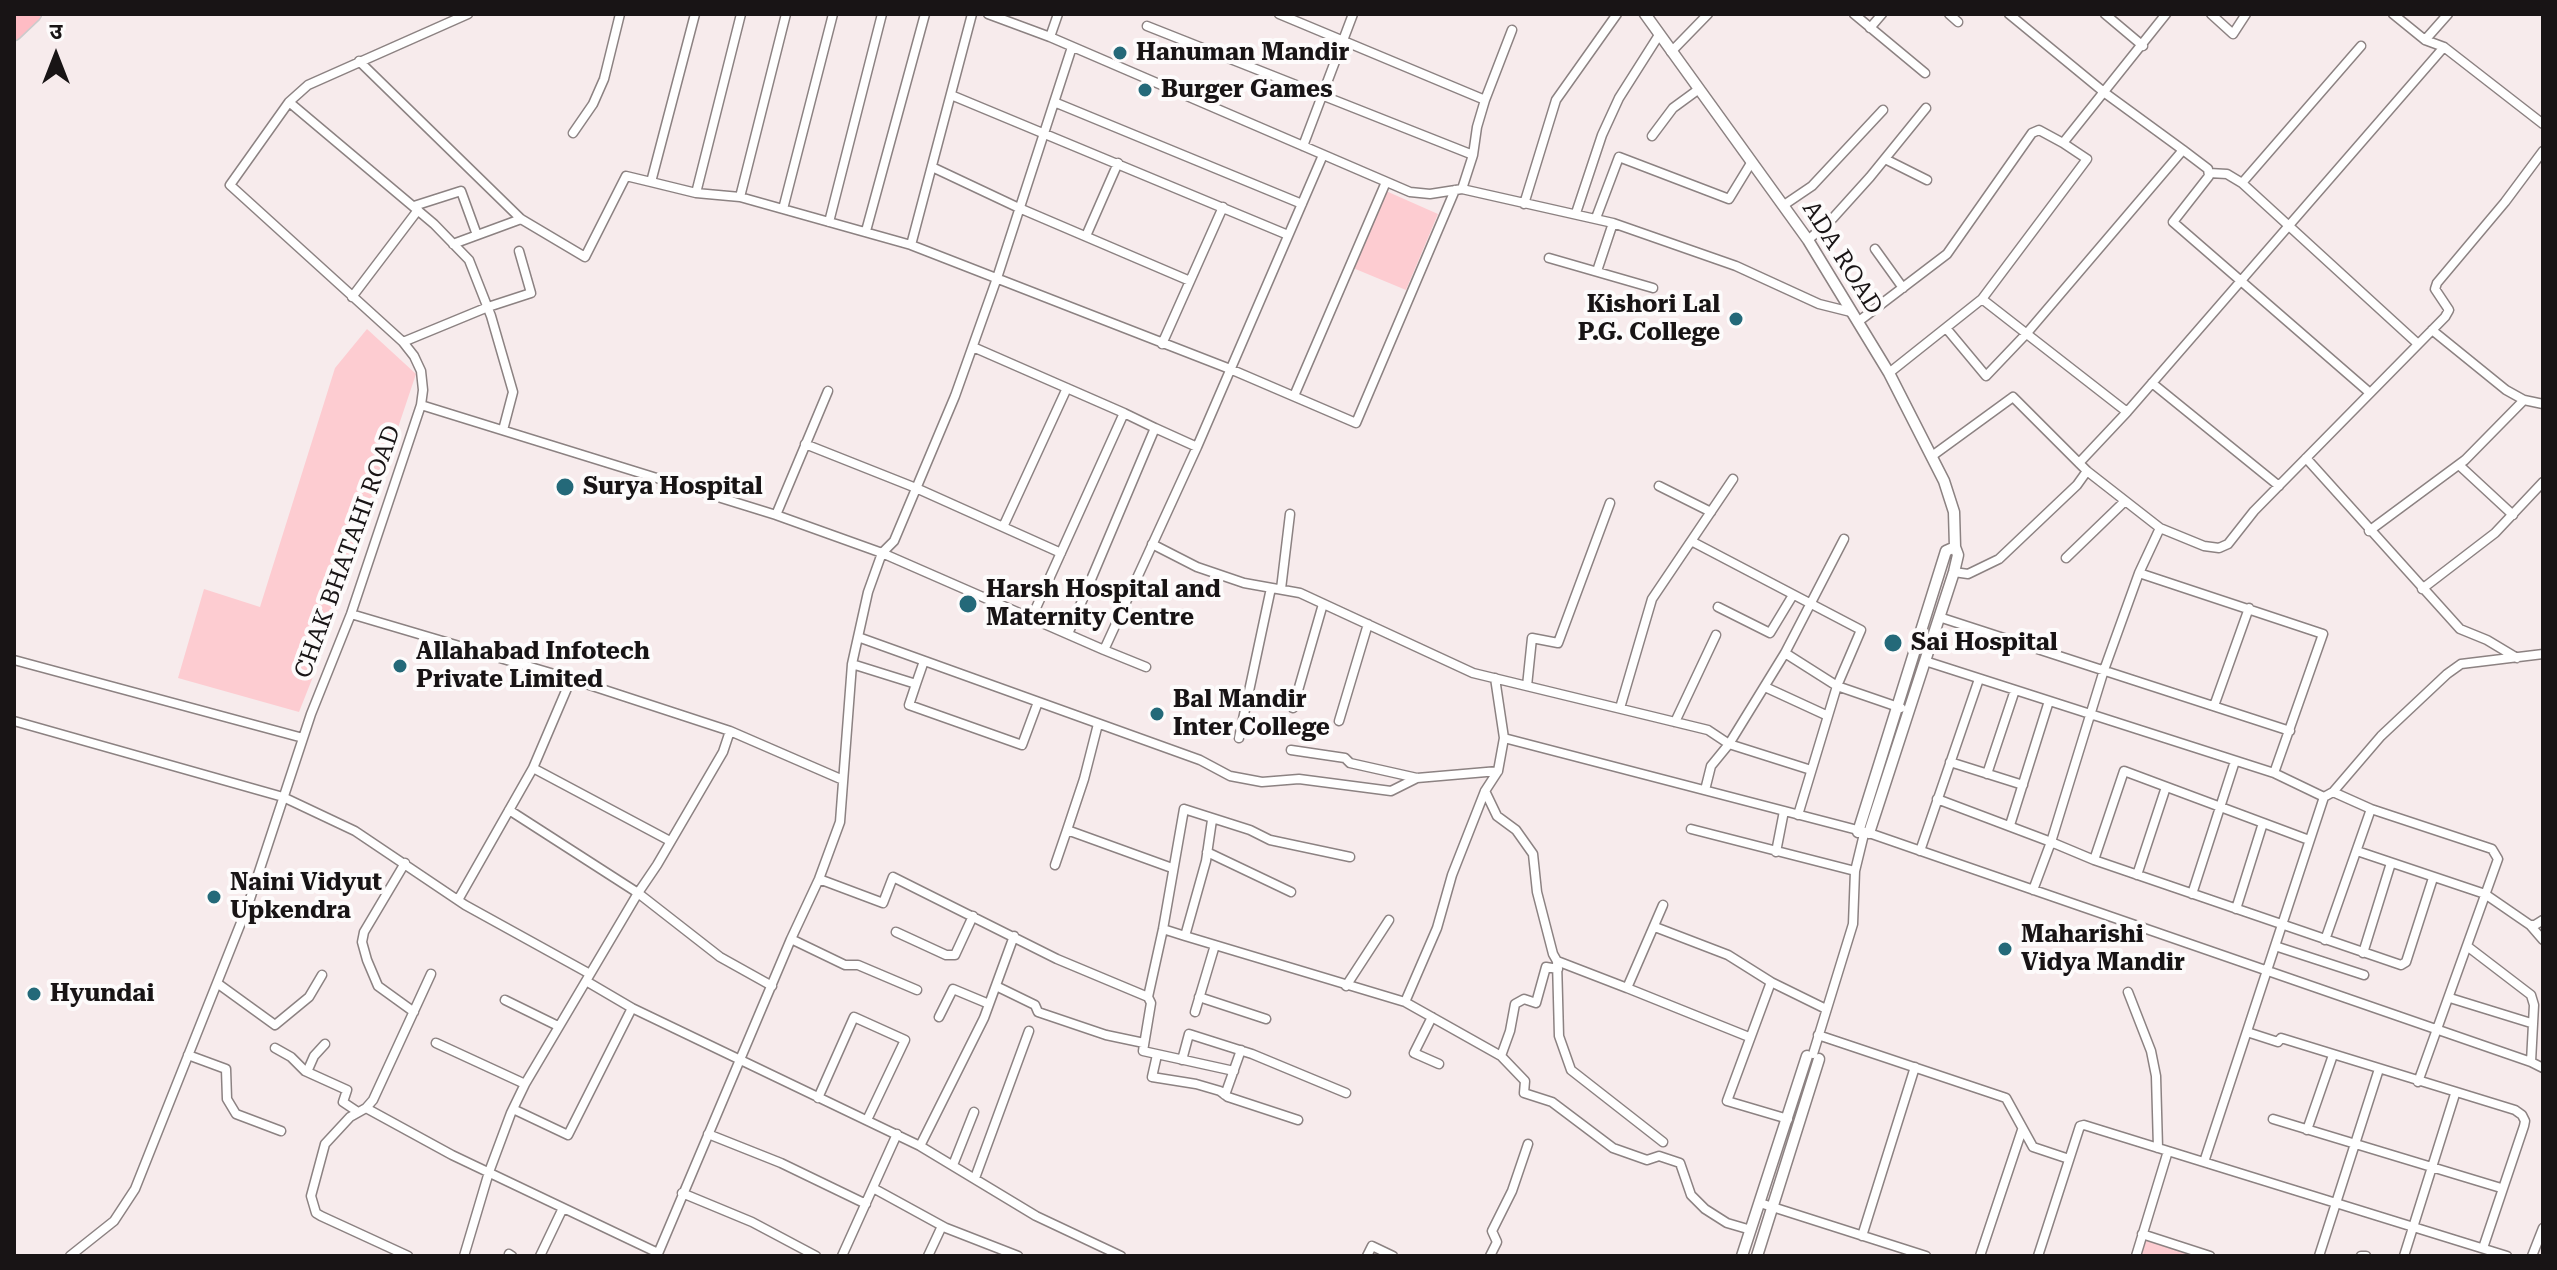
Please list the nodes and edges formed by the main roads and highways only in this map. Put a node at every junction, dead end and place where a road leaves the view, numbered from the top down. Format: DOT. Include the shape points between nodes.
graph roads {
  1 [pos="19,14"];
  2 [pos="34,14"];
  3 [pos="14,19"];
  4 [pos="14,33"];
  1 -- 3 [label="highway"];
  2 -- 4 [label="highway"];
}
